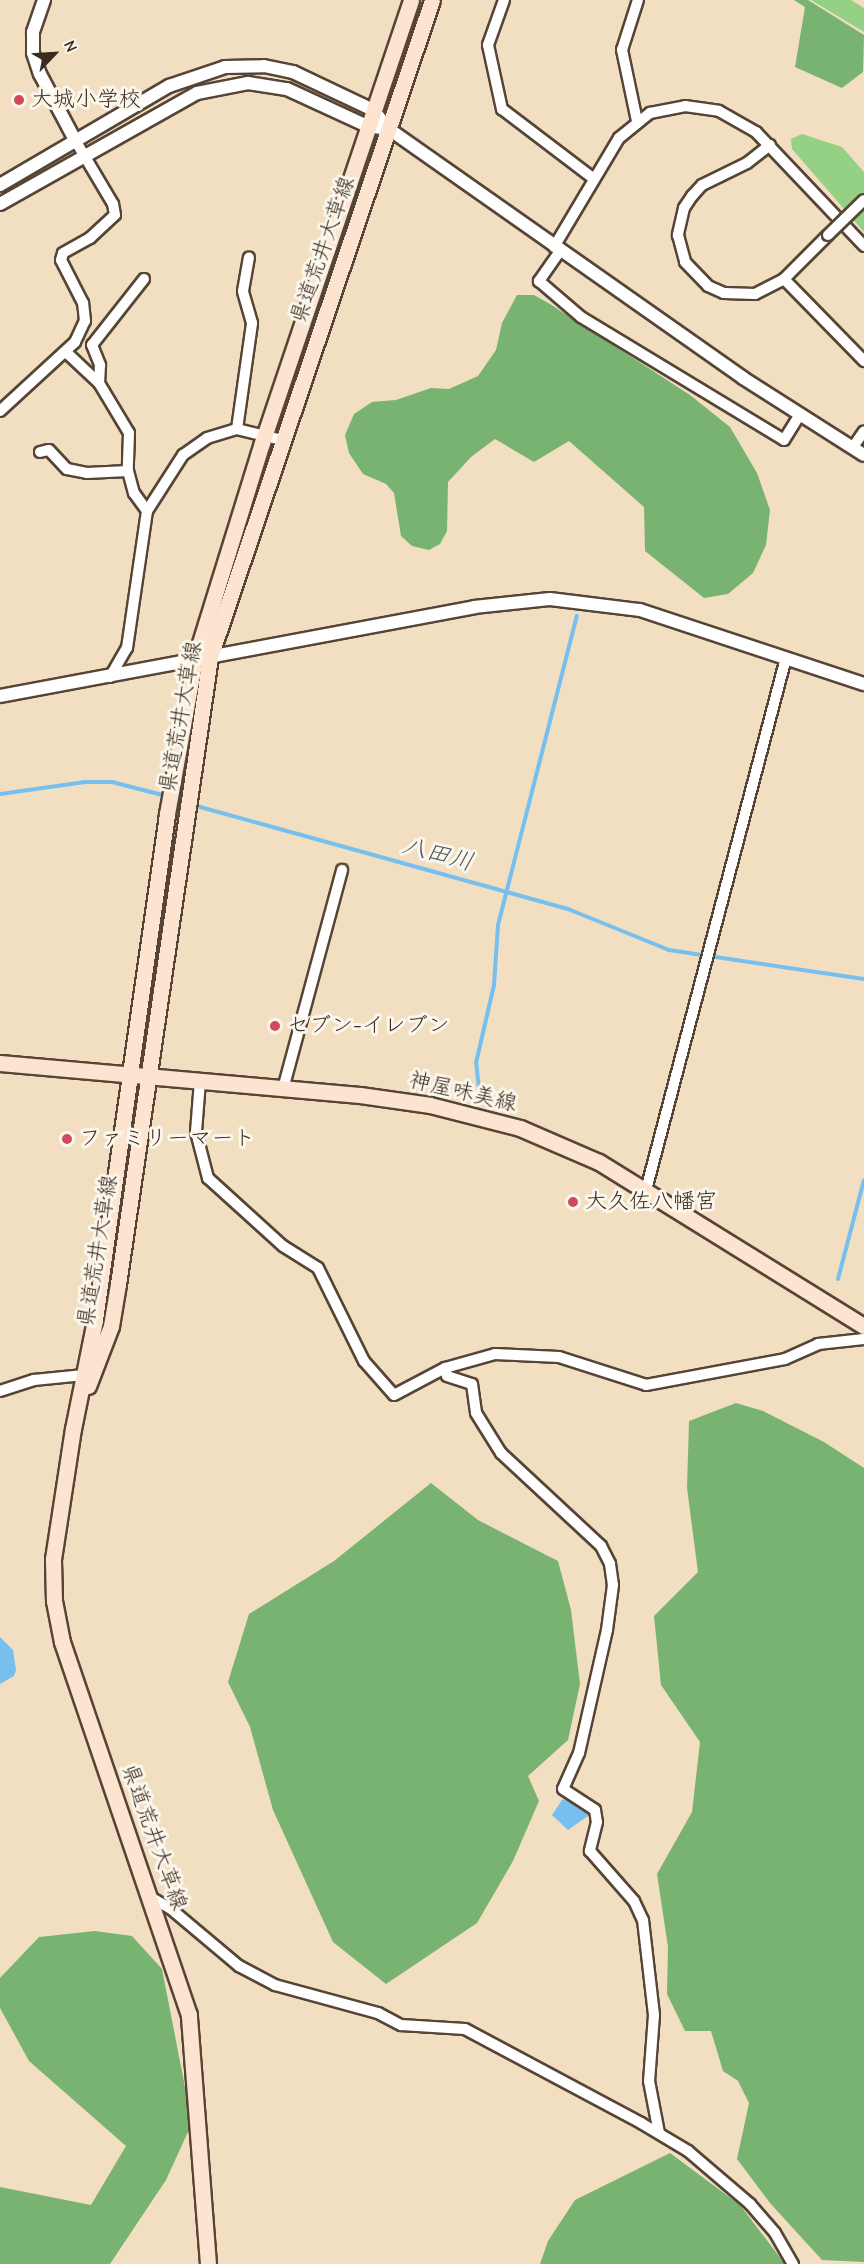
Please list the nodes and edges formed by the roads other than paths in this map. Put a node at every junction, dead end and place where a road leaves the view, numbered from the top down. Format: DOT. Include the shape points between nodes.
graph roads {
  1 [pos="44,0"];
  2 [pos="411,0"];
  3 [pos="432,0"];
  4 [pos="504,0"];
  5 [pos="638,0"];
  6 [pos="373,110"];
  7 [pos="637,121"];
  8 [pos="367,126"];
  9 [pos="389,129"];
  10 [pos="75,140"];
  11 [pos="770,145"];
  12 [pos="85,156"];
  13 [pos="593,178"];
  14 [pos="0,185"];
  15 [pos="864,200"];
  16 [pos="0,204"];
  17 [pos="864,246"];
  18 [pos="557,249"];
  19 [pos="249,258"];
  20 [pos="144,279"];
  21 [pos="784,279"];
  22 [pos="67,353"];
  23 [pos="862,354"];
  24 [pos="99,383"];
  25 [pos="0,411"];
  26 [pos="800,414"];
  27 [pos="237,429"];
  28 [pos="864,430"];
  29 [pos="265,434"];
  30 [pos="282,440"];
  31 [pos="853,447"];
  32 [pos="40,452"];
  33 [pos="864,454"];
  34 [pos="128,471"];
  35 [pos="147,511"];
  36 [pos="203,658"];
  37 [pos="786,658"];
  38 [pos="110,677"];
  39 [pos="864,684"];
  40 [pos="0,696"];
  41 [pos="342,870"];
  42 [pos="0,1063"];
  43 [pos="139,1075"];
  44 [pos="201,1081"];
  45 [pos="283,1089"];
  46 [pos="646,1190"];
  47 [pos="864,1326"];
  48 [pos="864,1338"];
  49 [pos="446,1368"];
  50 [pos="84,1375"];
  51 [pos="0,1391"];
  52 [pos="73,1429"];
  53 [pos="152,1898"];
  54 [pos="659,2133"];
  55 [pos="208,2264"];
  56 [pos="794,2264"];
  1 -- 10 [label="street" via="33,32 33,53 39,74"];
  2 -- 6 [label="main road, 県道荒井大草線"];
  3 -- 9 [label="main road, 県道荒井大草線"];
  4 -- 13 [label="street" via="488,45 502,110"];
  5 -- 7 [label="street" via="622,50"];
  6 -- 8 [label="main road, 県道荒井大草線"];
  6 -- 9 [label="street"];
  6 -- 10 [label="street" via="293,72 244,65 188,77"];
  7 -- 11 [label="street" via="666,107 702,107 736,119"];
  7 -- 13 [label="street" via="607,154"];
  8 -- 9 [label="street"];
  8 -- 12 [label="street" via="287,89 248,83 230,85 178,103"];
  8 -- 29 [label="main road, 県道荒井大草線"];
  9 -- 18 [label="street"];
  9 -- 30 [label="main road, 県道荒井大草線"];
  10 -- 12 [label="street"];
  10 -- 14 [label="street"];
  11 -- 17 [label="street"];
  11 -- 21 [label="street" via="697,191 682,215 679,248 694,275 724,293 755,294"];
  12 -- 16 [label="street"];
  12 -- 22 [label="street" via="115,211 108,224 63,253 61,260 83,303 85,321"];
  13 -- 18 [label="street"];
  15 -- 21 [label="street, bridge"];
  18 -- 26 [label="street"];
  18 -- 26 [label="street" via="538,281 581,317 784,440"];
  19 -- 27 [label="street" via="243,291 252,323"];
  20 -- 24 [label="street" via="92,345 100,364"];
  21 -- 23 [label="street"];
  22 -- 24 [label="street"];
  22 -- 25 [label="street"];
  24 -- 34 [label="street" via="129,433"];
  26 -- 31 [label="street"];
  27 -- 29 [label="street"];
  27 -- 35 [label="street" via="207,438 183,455"];
  28 -- 31 [label="street"];
  29 -- 30 [label="street"];
  29 -- 36 [label="main road, 県道荒井大草線"];
  30 -- 36 [label="main road, 県道荒井大草線"];
  31 -- 33 [label="street"];
  32 -- 34 [label="street" via="49,450 67,469 87,473"];
  34 -- 35 [label="street" via="134,493"];
  35 -- 38 [label="street" via="127,648"];
  36 -- 37 [label="street" via="474,607 550,599 640,610"];
  36 -- 38 [label="street"];
  36 -- 43 [label="main road, 県道荒井大草線" via="186,820"];
  36 -- 43 [label="main road, 県道荒井大草線" via="167,814"];
  37 -- 39 [label="street"];
  37 -- 46 [label="street"];
  38 -- 40 [label="street"];
  41 -- 45 [label="street"];
  42 -- 43 [label="main road, 神屋味美線"];
  43 -- 44 [label="main road, 神屋味美線"];
  43 -- 50 [label="main road, 県道荒井大草線"];
  43 -- 52 [label="main road, 県道荒井大草線" via="111,1326"];
  44 -- 45 [label="main road, 神屋味美線"];
  44 -- 49 [label="street" via="196,1132 208,1178 283,1246 318,1268 364,1360 394,1395"];
  45 -- 46 [label="main road, 神屋味美線" via="430,1105 483,1118 551,1140"];
  46 -- 47 [label="main road, 神屋味美線"];
  48 -- 49 [label="street" via="818,1344 785,1359 646,1385 559,1357 495,1354"];
  49 -- 54 [label="street" via="447,1376 472,1384 476,1413 501,1453 601,1546 610,1564 614,1585 607,1630 579,1753 563,1789 595,1810 597,1822 590,1851 634,1901 643,1920 654,2015 649,2081"];
  50 -- 51 [label="street" via="34,1380"];
  50 -- 52 [label="main road, 県道荒井大草線"];
  52 -- 53 [label="main road, 県道荒井大草線" via="53,1559 54,1601 62,1642"];
  53 -- 54 [label="street" via="171,1909 239,1966 275,1984 378,2013 401,2025 465,2029"];
  53 -- 55 [label="main road, 県道荒井大草線" via="189,2015"];
  54 -- 56 [label="street" via="688,2151 750,2204 775,2233"];
}
